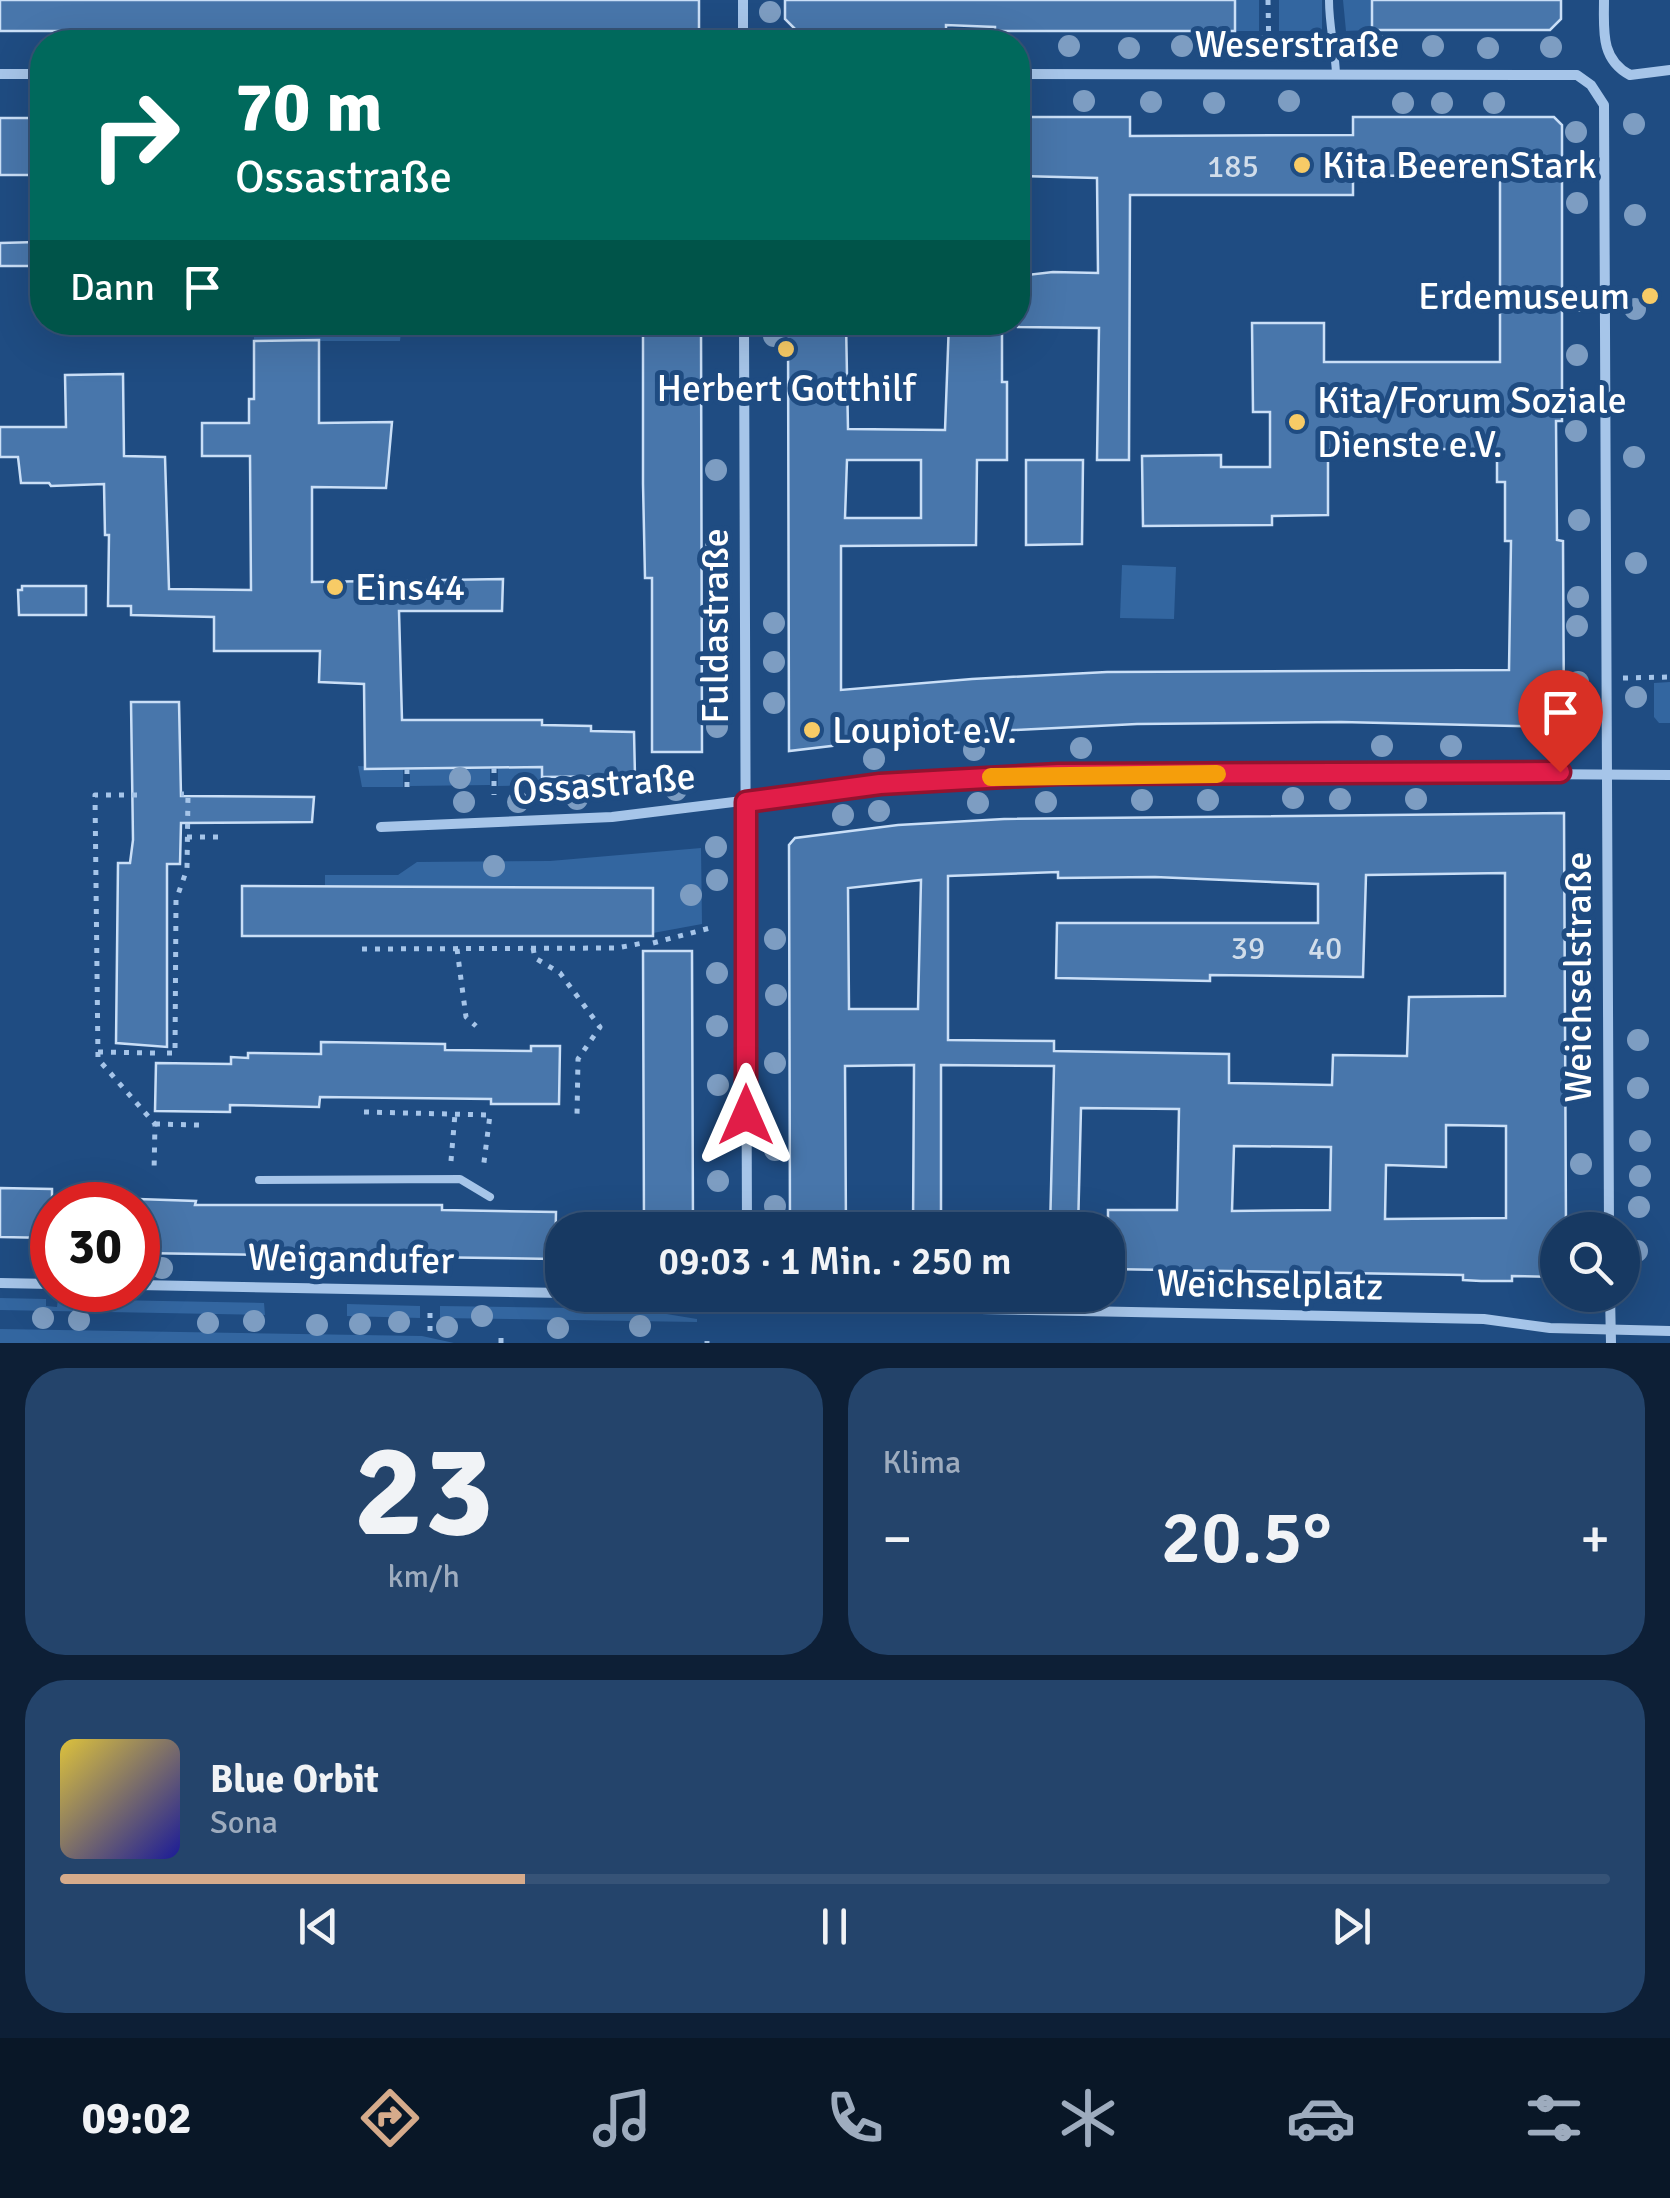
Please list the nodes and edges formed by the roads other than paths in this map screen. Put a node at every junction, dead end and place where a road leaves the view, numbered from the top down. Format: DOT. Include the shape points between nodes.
graph roads {
  1 [pos="743,0"];
  2 [pos="1329,0"];
  3 [pos="1604,0"];
  4 [pos="743,30"];
  5 [pos="1670,70"];
  6 [pos="0,74"];
  7 [pos="30,74"];
  8 [pos="1030,74"];
  9 [pos="1336,74"];
  10 [pos="1576,74"];
  11 [pos="744,335"];
  12 [pos="1608,774"];
  13 [pos="1670,775"];
  14 [pos="746,802"];
  15 [pos="381,827"];
  16 [pos="259,1180"];
  17 [pos="490,1196"];
  18 [pos="747,1212"];
  19 [pos="1609,1212"];
  20 [pos="0,1283"];
  21 [pos="30,1284"];
  22 [pos="160,1285"];
  23 [pos="545,1293"];
  24 [pos="1125,1309"];
  25 [pos="1610,1312"];
  26 [pos="1610,1329"];
  27 [pos="1670,1331"];
  28 [pos="1611,1343"];
  1 -- 4 [label="street"];
  2 -- 9 [label="lane"];
  3 -- 5 [label="street" via="1604,42 1621,70"];
  6 -- 7 [label="street"];
  8 -- 9 [label="street, Weserstraße"];
  9 -- 10 [label="street, Weserstraße"];
  10 -- 12 [label="street, Weichselstraße" via="1604,105"];
  11 -- 14 [label="street, Fuldastraße"];
  12 -- 13 [label="street, Ossastraße"];
  12 -- 14 [label="street, Ossastraße" via="1042,775 880,784"];
  12 -- 19 [label="street, Weichselstraße"];
  14 -- 15 [label="street, Ossastraße" via="612,817"];
  14 -- 18 [label="street, Fuldastraße"];
  16 -- 17 [label="lane" via="460,1179"];
  20 -- 21 [label="street"];
  22 -- 23 [label="street, Weigandufer"];
  24 -- 26 [label="street, Weichselplatz"];
  25 -- 26 [label="street"];
  26 -- 27 [label="street, Weichselplatz"];
  26 -- 28 [label="street"];
}
